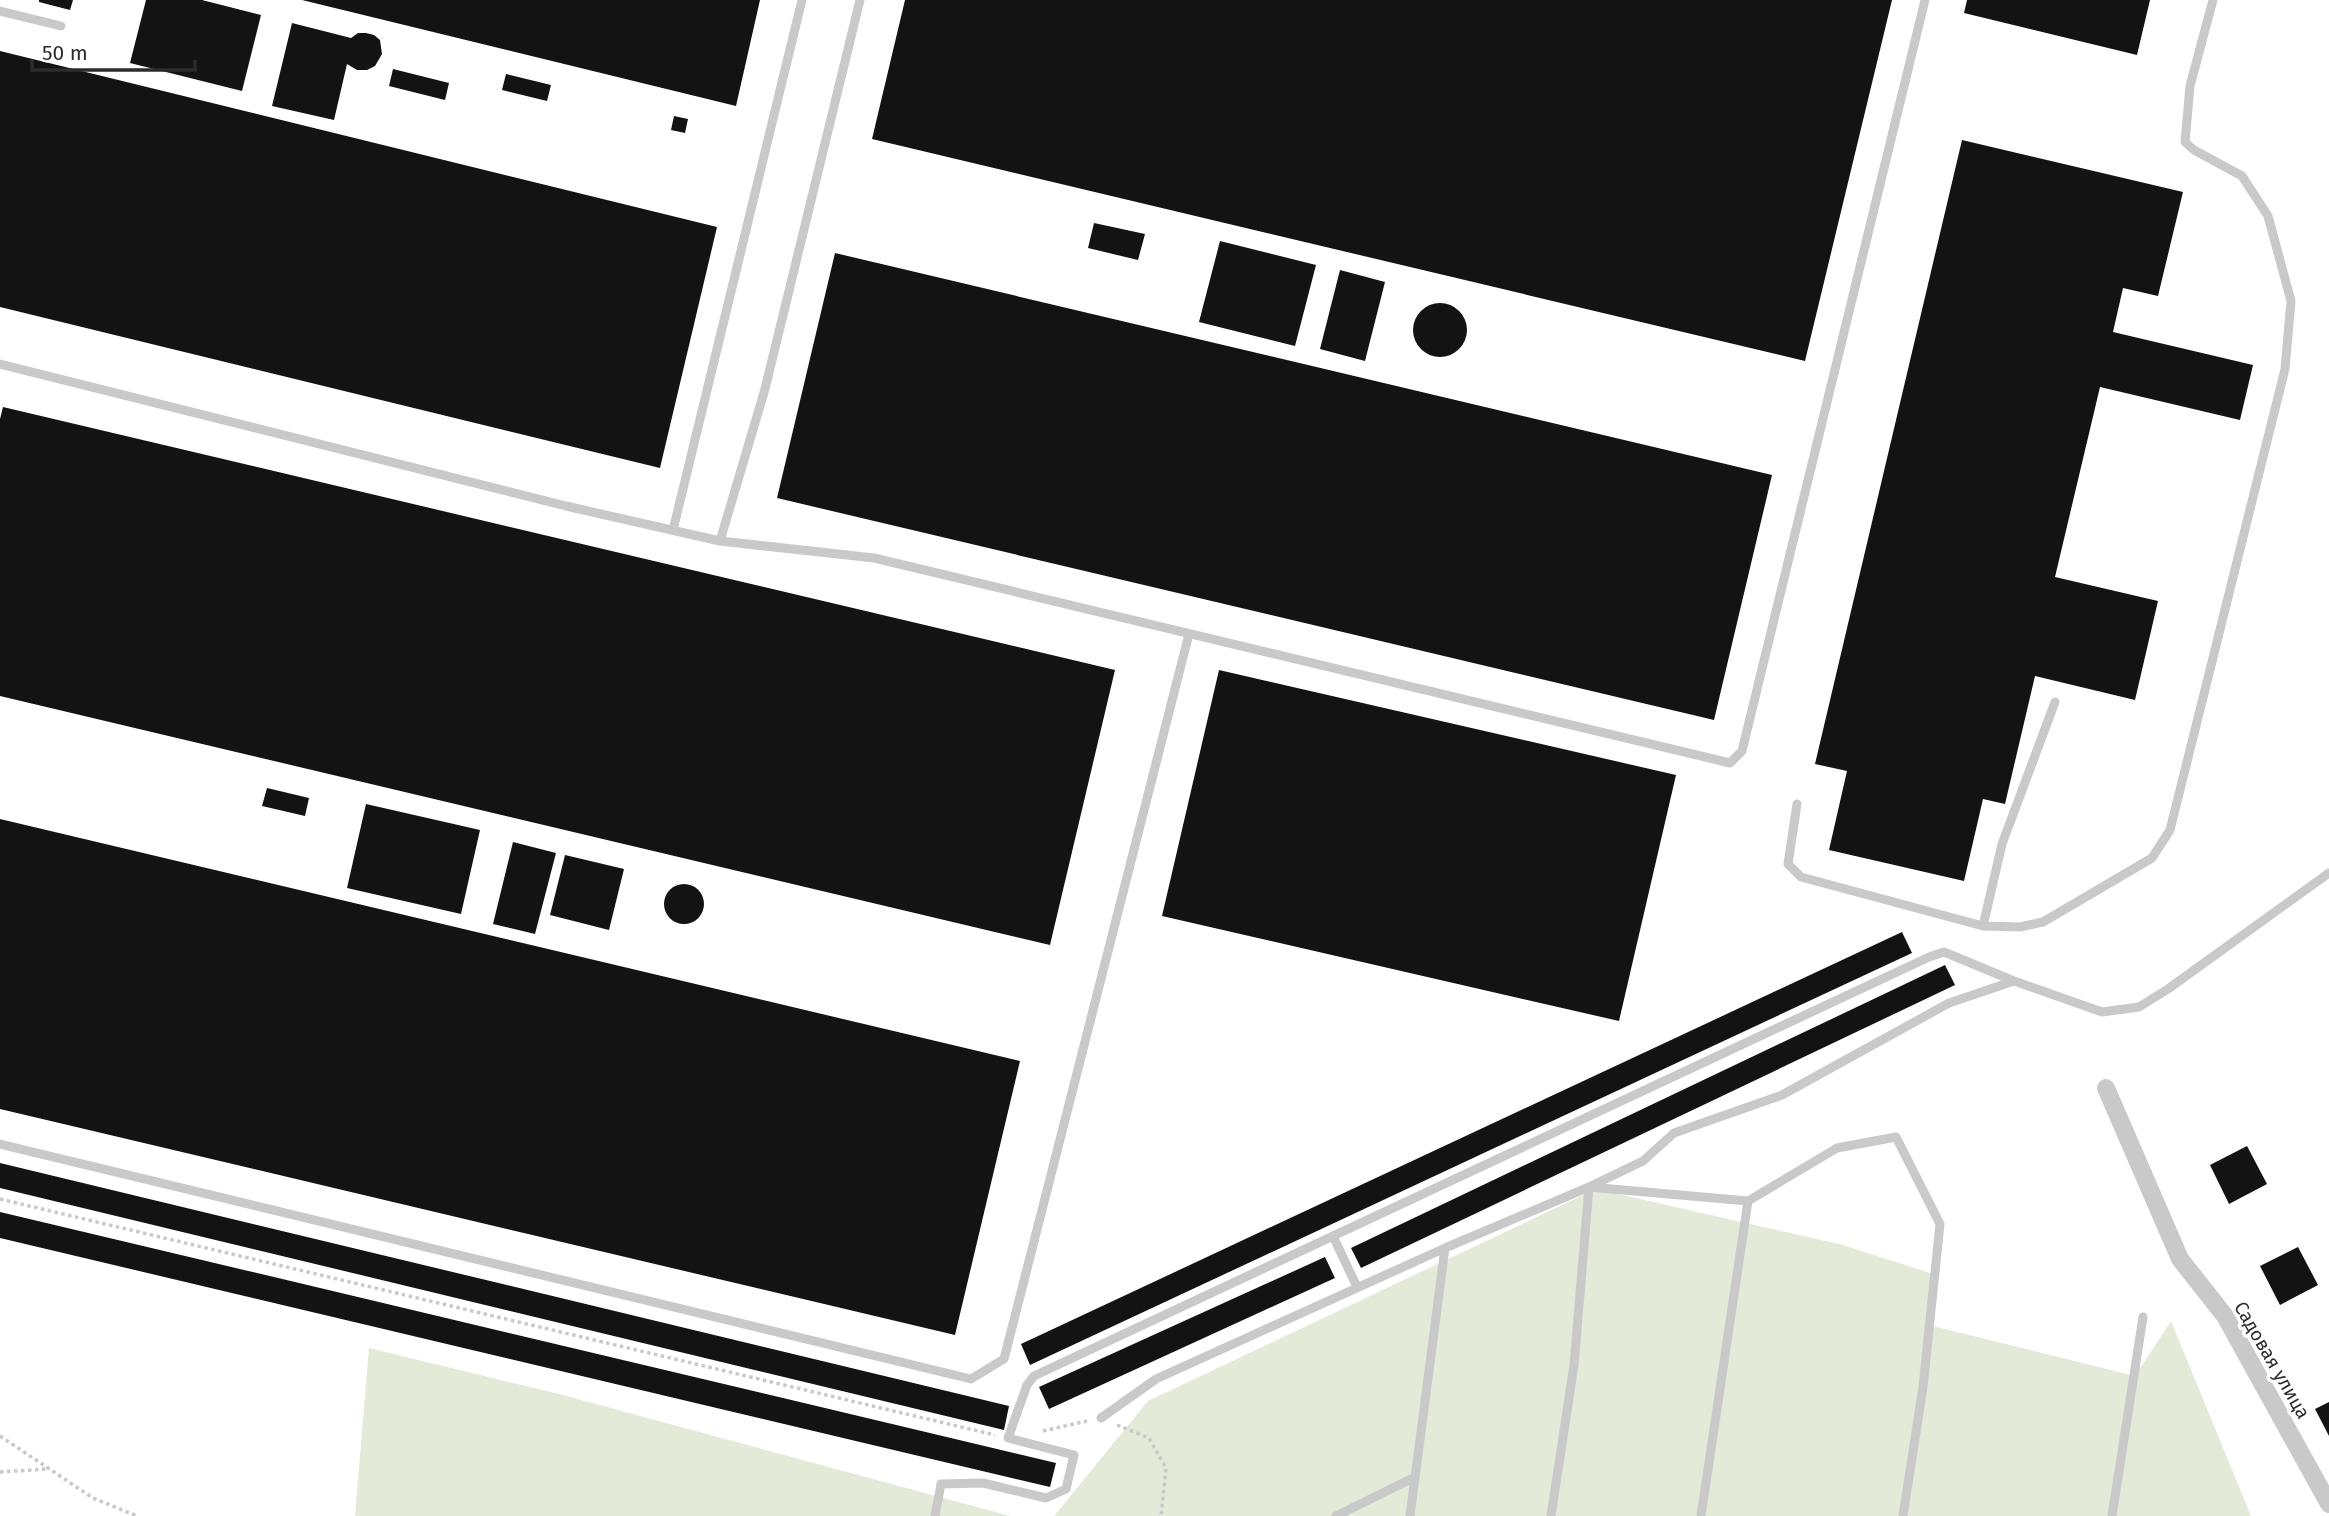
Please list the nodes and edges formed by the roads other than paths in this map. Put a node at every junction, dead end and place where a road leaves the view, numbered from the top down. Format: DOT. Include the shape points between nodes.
graph roads {
  1 [pos="802,0"];
  2 [pos="860,0"];
  3 [pos="1925,0"];
  4 [pos="2213,0"];
  5 [pos="0,12"];
  6 [pos="61,26"];
  7 [pos="0,364"];
  8 [pos="673,530"];
  9 [pos="720,541"];
  10 [pos="1189,634"];
  11 [pos="2055,702"];
  12 [pos="1797,804"];
  13 [pos="2329,873"];
  14 [pos="1983,926"];
  15 [pos="2014,981"];
  16 [pos="2106,1088"];
  17 [pos="0,1144"];
  18 [pos="1589,1187"];
  19 [pos="1748,1200"];
  20 [pos="1333,1236"];
  21 [pos="1445,1248"];
  22 [pos="1357,1287"];
  23 [pos="2143,1317"];
  24 [pos="1101,1418"];
  25 [pos="1415,1477"];
  26 [pos="2329,1504"];
  27 [pos="935,1516"];
  28 [pos="1336,1516"];
  29 [pos="1410,1516"];
  30 [pos="1551,1516"];
  31 [pos="1701,1516"];
  32 [pos="1903,1516"];
  33 [pos="2112,1516"];
  1 -- 8 [label="lane"];
  2 -- 9 [label="lane" via="765,389"];
  3 -- 10 [label="lane" via="1742,751 1730,763"];
  4 -- 14 [label="lane" via="2190,86 2185,142 2242,176 2268,216 2291,301 2285,369 2170,830 2152,858 2043,922"];
  5 -- 6 [label="lane"];
  7 -- 8 [label="lane"];
  8 -- 9 [label="lane"];
  9 -- 10 [label="lane" via="874,558"];
  10 -- 17 [label="lane" via="1004,1359 971,1379"];
  11 -- 14 [label="lane" via="2002,844"];
  12 -- 14 [label="lane" via="1788,864 1801,877"];
  13 -- 15 [label="lane" via="2139,1007 2102,1012"];
  15 -- 18 [label="lane" via="1949,1003 1782,1095 1674,1133 1643,1161"];
  15 -- 20 [label="lane" via="1944,952 1929,957"];
  16 -- 26 [label="street, Садовая улица" via="2180,1259 2225,1315"];
  18 -- 19 [label="lane"];
  18 -- 21 [label="lane"];
  18 -- 30 [label="lane" via="1574,1365"];
  19 -- 31 [label="lane"];
  19 -- 32 [label="lane" via="1837,1148 1896,1137 1940,1224 1923,1387"];
  20 -- 22 [label="lane"];
  20 -- 27 [label="lane" via="1034,1376 1007,1438 1074,1455 1066,1489 1046,1498 983,1483 941,1484"];
  21 -- 22 [label="lane"];
  21 -- 25 [label="lane"];
  22 -- 24 [label="lane" via="1156,1379"];
  23 -- 33 [label="lane"];
  25 -- 28 [label="lane"];
  25 -- 29 [label="lane"];
}
